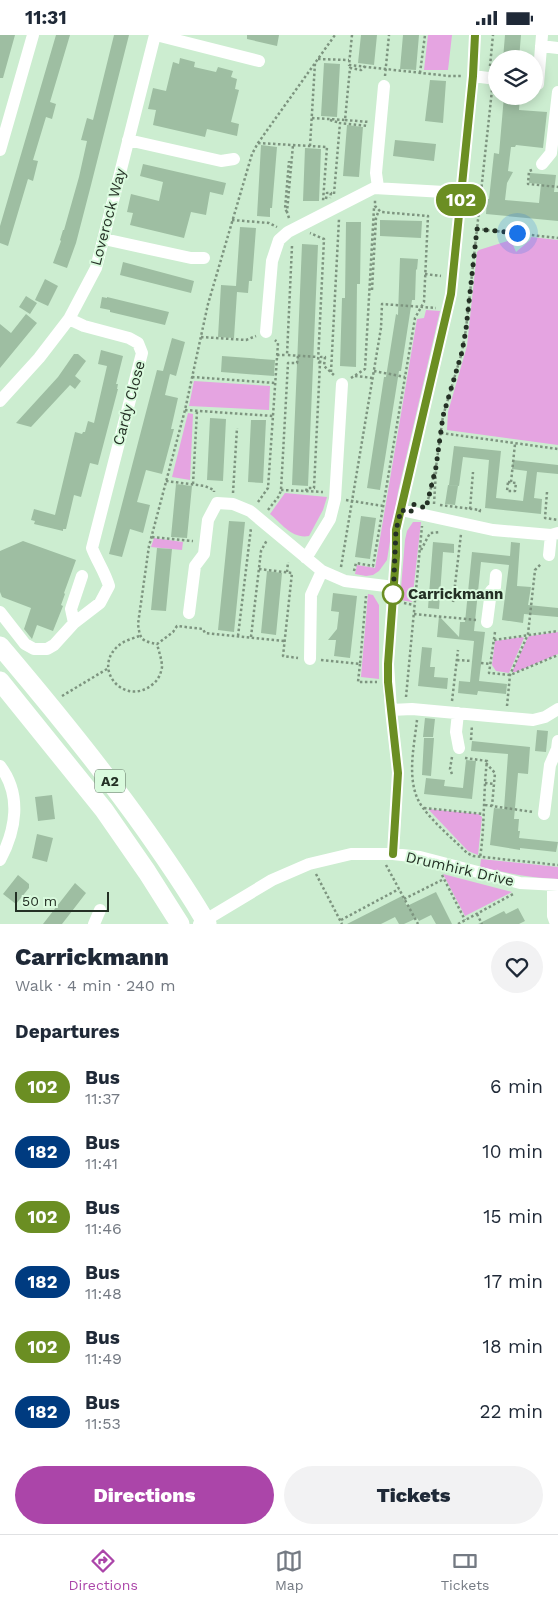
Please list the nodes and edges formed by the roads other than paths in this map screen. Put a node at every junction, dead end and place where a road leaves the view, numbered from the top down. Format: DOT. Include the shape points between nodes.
graph roads {
  1 [pos="33,35"];
  2 [pos="155,35"];
  3 [pos="475,35"];
  4 [pos="542,41"];
  5 [pos="558,48"];
  6 [pos="259,61"];
  7 [pos="473,76"];
  8 [pos="488,78"];
  9 [pos="543,85"];
  10 [pos="384,86"];
  11 [pos="558,87"];
  12 [pos="558,92"];
  13 [pos="128,140"];
  14 [pos="0,150"];
  15 [pos="234,159"];
  16 [pos="542,164"];
  17 [pos="376,187"];
  18 [pos="462,193"];
  19 [pos="104,239"];
  20 [pos="204,258"];
  21 [pos="70,319"];
  22 [pos="266,332"];
  23 [pos="342,384"];
  24 [pos="0,401"];
  25 [pos="406,511"];
  26 [pos="554,534"];
  27 [pos="549,555"];
  28 [pos="306,558"];
  29 [pos="322,571"];
  30 [pos="496,575"];
  31 [pos="82,576"];
  32 [pos="394,587"];
  33 [pos="0,612"];
  34 [pos="189,613"];
  35 [pos="487,622"];
  36 [pos="74,623"];
  37 [pos="0,646"];
  38 [pos="310,659"];
  39 [pos="14,662"];
  40 [pos="0,676"];
  41 [pos="0,681"];
  42 [pos="391,710"];
  43 [pos="454,713"];
  44 [pos="557,714"];
  45 [pos="558,741"];
  46 [pos="465,749"];
  47 [pos="0,766"];
  48 [pos="553,782"];
  49 [pos="544,814"];
  50 [pos="388,854"];
  51 [pos="0,860"];
  52 [pos="556,885"];
  53 [pos="100,911"];
  54 [pos="204,923"];
  55 [pos="94,924"];
  56 [pos="180,924"];
  57 [pos="556,924"];
  1 -- 14 [label="street"];
  2 -- 6 [label="street"];
  2 -- 13 [label="street, Loverock Way"];
  3 -- 7 [label="street"];
  4 -- 5 [label="street"];
  7 -- 8 [label="street"];
  7 -- 18 [label="street"];
  9 -- 11 [label="street"];
  10 -- 17 [label="street"];
  12 -- 16 [label="street" via="551,153"];
  13 -- 15 [label="street" via="221,161"];
  13 -- 19 [label="street, Loverock Way"];
  17 -- 18 [label="street"];
  17 -- 22 [label="street" via="279,240 272,261"];
  18 -- 25 [label="street" via="448,309"];
  19 -- 20 [label="street"];
  19 -- 21 [label="street, Loverock Way" via="96,268"];
  21 -- 24 [label="street, Loverock Way"];
  21 -- 36 [label="street, Cardy Close" via="129,338 138,343 142,353 92,547 109,586 100,603"];
  23 -- 28 [label="street" via="330,519"];
  25 -- 26 [label="street" via="494,530"];
  25 -- 32 [label="street" via="396,530"];
  26 -- 27 [label="street"];
  28 -- 29 [label="street"];
  28 -- 34 [label="street" via="255,515 233,504 217,503 208,519 204,554 195,566"];
  29 -- 32 [label="street" via="353,582"];
  29 -- 38 [label="street" via="311,595"];
  30 -- 35 [label="street"];
  31 -- 36 [label="street" via="71,609"];
  32 -- 42 [label="street" via="388,682"];
  33 -- 36 [label="street" via="25,644 34,649 47,649 54,645"];
  37 -- 39 [label="highway, A2"];
  39 -- 40 [label="street"];
  39 -- 54 [label="highway, A2" via="121,795 175,872"];
  41 -- 56 [label="highway, A2" via="104,811"];
  42 -- 43 [label="street"];
  42 -- 50 [label="street" via="398,773"];
  43 -- 44 [label="street" via="532,720"];
  43 -- 46 [label="street" via="456,732"];
  45 -- 48 [label="street" via="550,765"];
  47 -- 51 [label="street" via="13,790 15,808 14,824"];
  48 -- 49 [label="street"];
  50 -- 52 [label="street, Drumhirk Drive" via="420,857 520,883"];
  50 -- 54 [label="street, Drumhirk Drive" via="352,854 312,863 272,880"];
  52 -- 57 [label="street" via="553,916"];
  53 -- 55 [label="street"];
}
